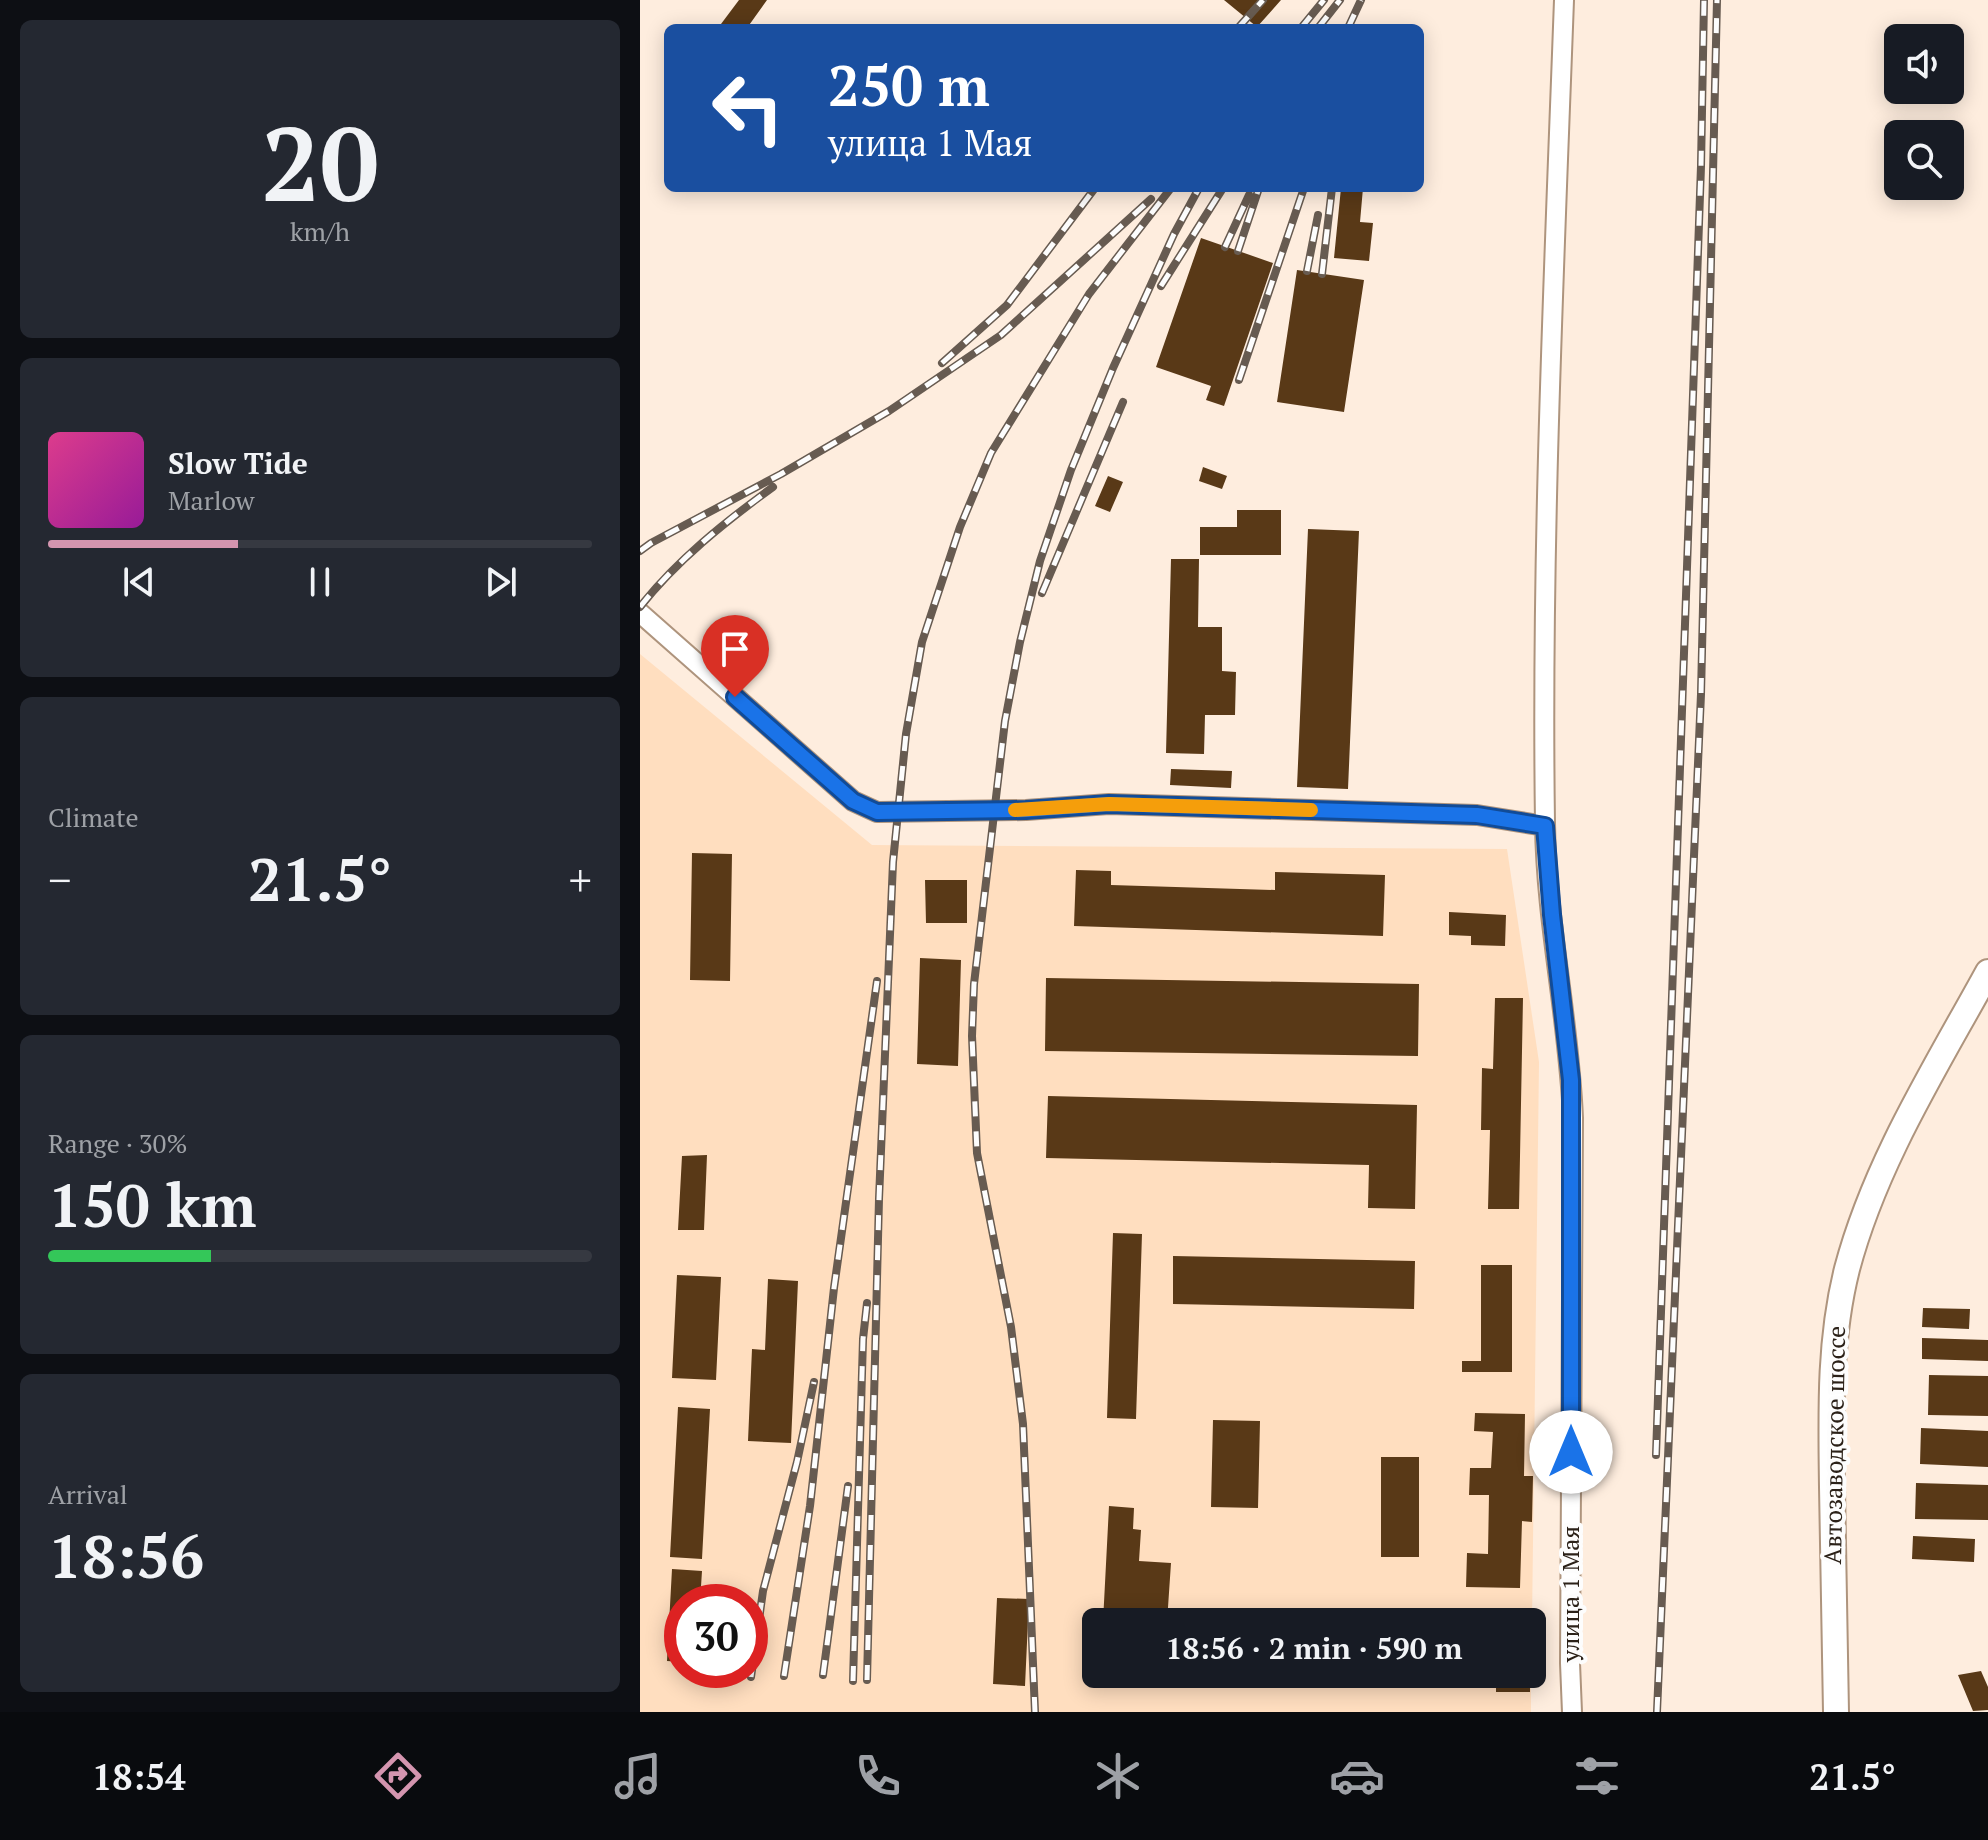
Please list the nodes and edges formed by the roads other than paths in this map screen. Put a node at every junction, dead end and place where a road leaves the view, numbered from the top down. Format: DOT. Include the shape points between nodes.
graph roads {
  1 [pos="1564,0"];
  2 [pos="640,613"];
  3 [pos="1545,826"];
  4 [pos="1988,972"];
  5 [pos="1572,1712"];
  6 [pos="1836,1712"];
  1 -- 3 [label="street, улица 1 Мая" via="1545,546"];
  2 -- 3 [label="street" via="853,801 877,812 1109,804 1477,815"];
  3 -- 5 [label="street, улица 1 Мая" via="1573,1118"];
  4 -- 6 [label="main road, Автозаводское шоссе" via="1883,1170 1857,1238 1837,1317 1831,1428"];
}
